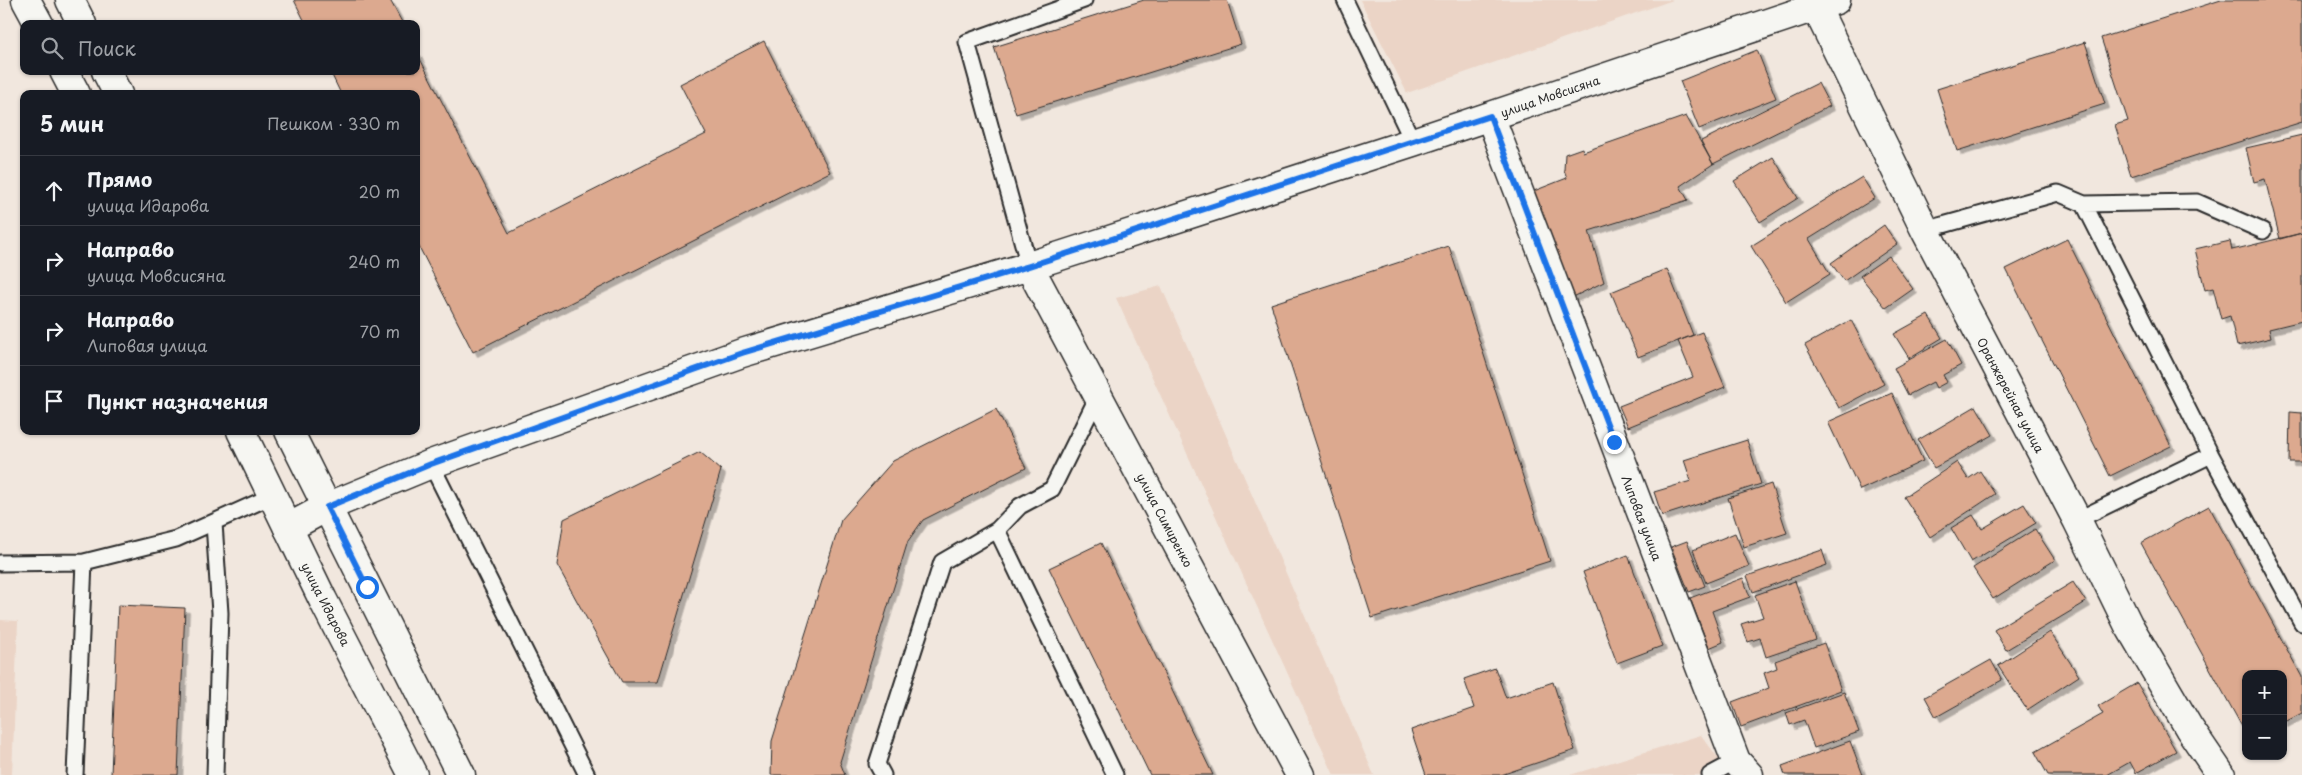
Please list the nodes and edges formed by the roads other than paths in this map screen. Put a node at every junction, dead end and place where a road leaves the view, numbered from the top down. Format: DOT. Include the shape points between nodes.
graph roads {
  1 [pos="26,0"];
  2 [pos="70,0"];
  3 [pos="1084,0"];
  4 [pos="1345,0"];
  5 [pos="1826,3"];
  6 [pos="37,20"];
  7 [pos="80,20"];
  8 [pos="66,75"];
  9 [pos="108,75"];
  10 [pos="74,90"];
  11 [pos="116,90"];
  12 [pos="1490,116"];
  13 [pos="1413,142"];
  14 [pos="2084,204"];
  15 [pos="1925,230"];
  16 [pos="2263,231"];
  17 [pos="1029,266"];
  18 [pos="1098,396"];
  19 [pos="243,435"];
  20 [pos="291,435"];
  21 [pos="2211,456"];
  22 [pos="431,464"];
  23 [pos="272,496"];
  24 [pos="327,507"];
  25 [pos="2077,520"];
  26 [pos="214,522"];
  27 [pos="288,528"];
  28 [pos="997,530"];
  29 [pos="84,562"];
  30 [pos="0,563"];
  31 [pos="2302,623"];
  32 [pos="1743,768"];
  33 [pos="75,775"];
  34 [pos="215,775"];
  35 [pos="413,775"];
  36 [pos="461,775"];
  37 [pos="587,775"];
  38 [pos="883,775"];
  39 [pos="1115,775"];
  40 [pos="1300,775"];
  41 [pos="1710,775"];
  42 [pos="2222,775"];
  1 -- 6 [label="street"];
  2 -- 7 [label="street"];
  3 -- 17 [label="lane" via="967,42"];
  4 -- 13 [label="lane"];
  5 -- 12 [label="street, улица Мовсисяна"];
  5 -- 15 [label="street, Оранжерейная улица"];
  8 -- 10 [label="street"];
  9 -- 11 [label="street"];
  12 -- 13 [label="street, улица Мовсисяна"];
  12 -- 32 [label="street, Липовая улица"];
  13 -- 17 [label="street, улица Мовсисяна"];
  14 -- 15 [label="lane" via="2058,193"];
  14 -- 16 [label="lane" via="2197,202"];
  14 -- 21 [label="lane"];
  15 -- 25 [label="street, Оранжерейная улица"];
  17 -- 18 [label="street, улица Симиренко"];
  17 -- 22 [label="street, улица Мовсисяна" via="742,353"];
  18 -- 28 [label="lane" via="1052,489 1020,506"];
  18 -- 40 [label="street, улица Симиренко"];
  19 -- 23 [label="street, улица Идарова"];
  20 -- 24 [label="street"];
  21 -- 25 [label="lane"];
  21 -- 31 [label="lane"];
  22 -- 24 [label="street, улица Мовсисяна"];
  22 -- 37 [label="lane"];
  23 -- 26 [label="lane"];
  23 -- 27 [label="street, улица Идарова"];
  24 -- 27 [label="street, улица Мовсисяна"];
  24 -- 36 [label="street"];
  25 -- 42 [label="street, Оранжерейная улица" via="2128,624"];
  26 -- 29 [label="lane" via="176,539"];
  26 -- 34 [label="lane" via="220,613"];
  27 -- 35 [label="street, улица Идарова"];
  28 -- 38 [label="lane" via="942,562 877,764"];
  28 -- 39 [label="lane"];
  29 -- 30 [label="lane"];
  29 -- 33 [label="lane"];
  32 -- 41 [label="lane"];
}
